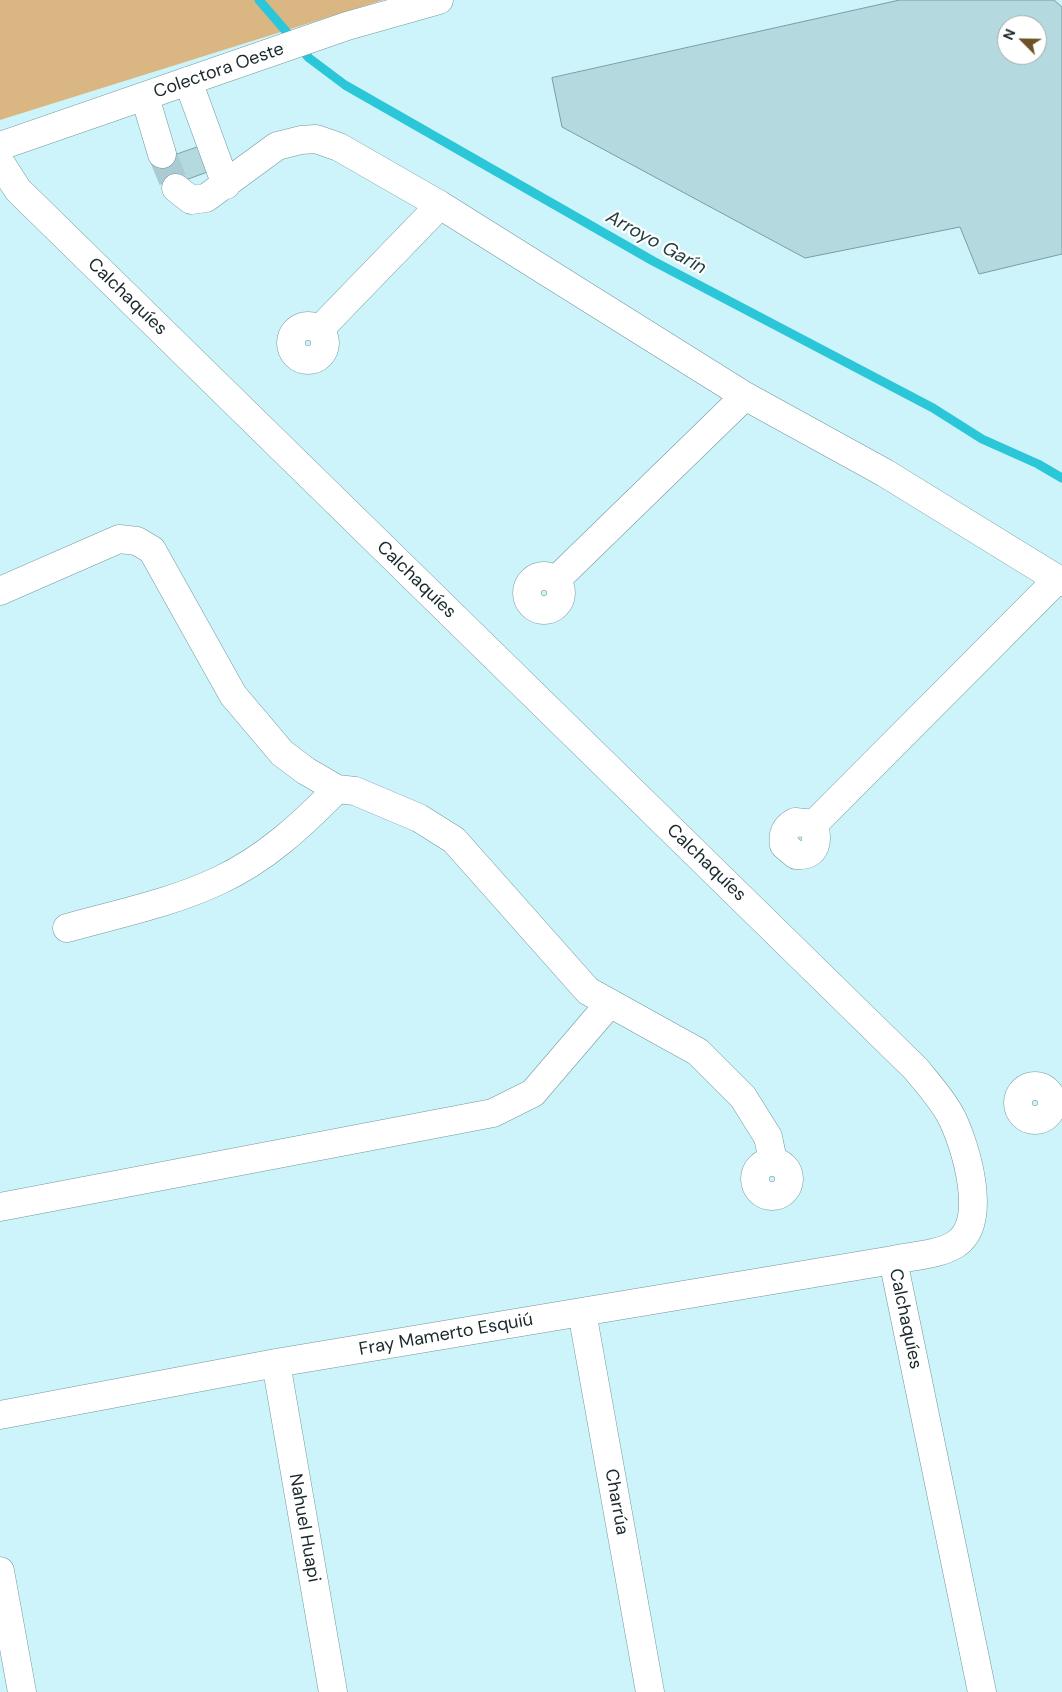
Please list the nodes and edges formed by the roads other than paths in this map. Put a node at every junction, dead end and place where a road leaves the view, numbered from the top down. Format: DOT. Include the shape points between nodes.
graph roads {
  1 [pos="439,0"];
  2 [pos="188,81"];
  3 [pos="145,97"];
  4 [pos="0,146"];
  5 [pos="162,154"];
  6 [pos="0,162"];
  7 [pos="226,186"];
  8 [pos="183,194"];
  9 [pos="440,205"];
  10 [pos="319,330"];
  11 [pos="745,396"];
  12 [pos="556,580"];
  13 [pos="1060,580"];
  14 [pos="0,591"];
  15 [pos="337,789"];
  16 [pos="814,824"];
  17 [pos="67,928"];
  18 [pos="610,1003"];
  19 [pos="773,1161"];
  20 [pos="0,1208"];
  21 [pos="893,1260"];
  22 [pos="582,1312"];
  23 [pos="276,1363"];
  24 [pos="0,1415"];
  25 [pos="0,1570"];
  26 [pos="22,1692"];
  27 [pos="333,1692"];
  28 [pos="650,1692"];
  29 [pos="982,1692"];
  1 -- 2 [label="street, Colectora Oeste" via="347,26"];
  2 -- 3 [label="street, Colectora Oeste"];
  2 -- 7 [label="street"];
  3 -- 4 [label="street, Colectora Oeste"];
  3 -- 5 [label="street"];
  6 -- 21 [label="street, Calchaquíes" via="18,190 916,1069 951,1117 962,1145 974,1200 971,1224 957,1244"];
  7 -- 8 [label="street" via="206,198"];
  7 -- 9 [label="street" via="277,146 316,139 340,147"];
  9 -- 10 [label="street"];
  9 -- 11 [label="street"];
  11 -- 12 [label="street"];
  11 -- 13 [label="street" via="885,473"];
  13 -- 16 [label="street"];
  14 -- 15 [label="street" via="120,539 136,541 152,550 233,695 282,753"];
  15 -- 17 [label="street" via="305,822 265,854 220,880 172,898"];
  15 -- 18 [label="street" via="355,791 419,818 454,840 588,991"];
  18 -- 19 [label="street" via="698,1052 743,1097 768,1137"];
  18 -- 20 [label="street" via="533,1093 493,1113"];
  21 -- 22 [label="street, Fray Mamerto Esquiú"];
  21 -- 29 [label="street, Calchaquíes"];
  22 -- 23 [label="street, Fray Mamerto Esquiú"];
  22 -- 28 [label="street, Charrúa"];
  23 -- 24 [label="street, Fray Mamerto Esquiú"];
  23 -- 27 [label="street, Nahuel Huapi"];
  25 -- 26 [label="street"];
}
